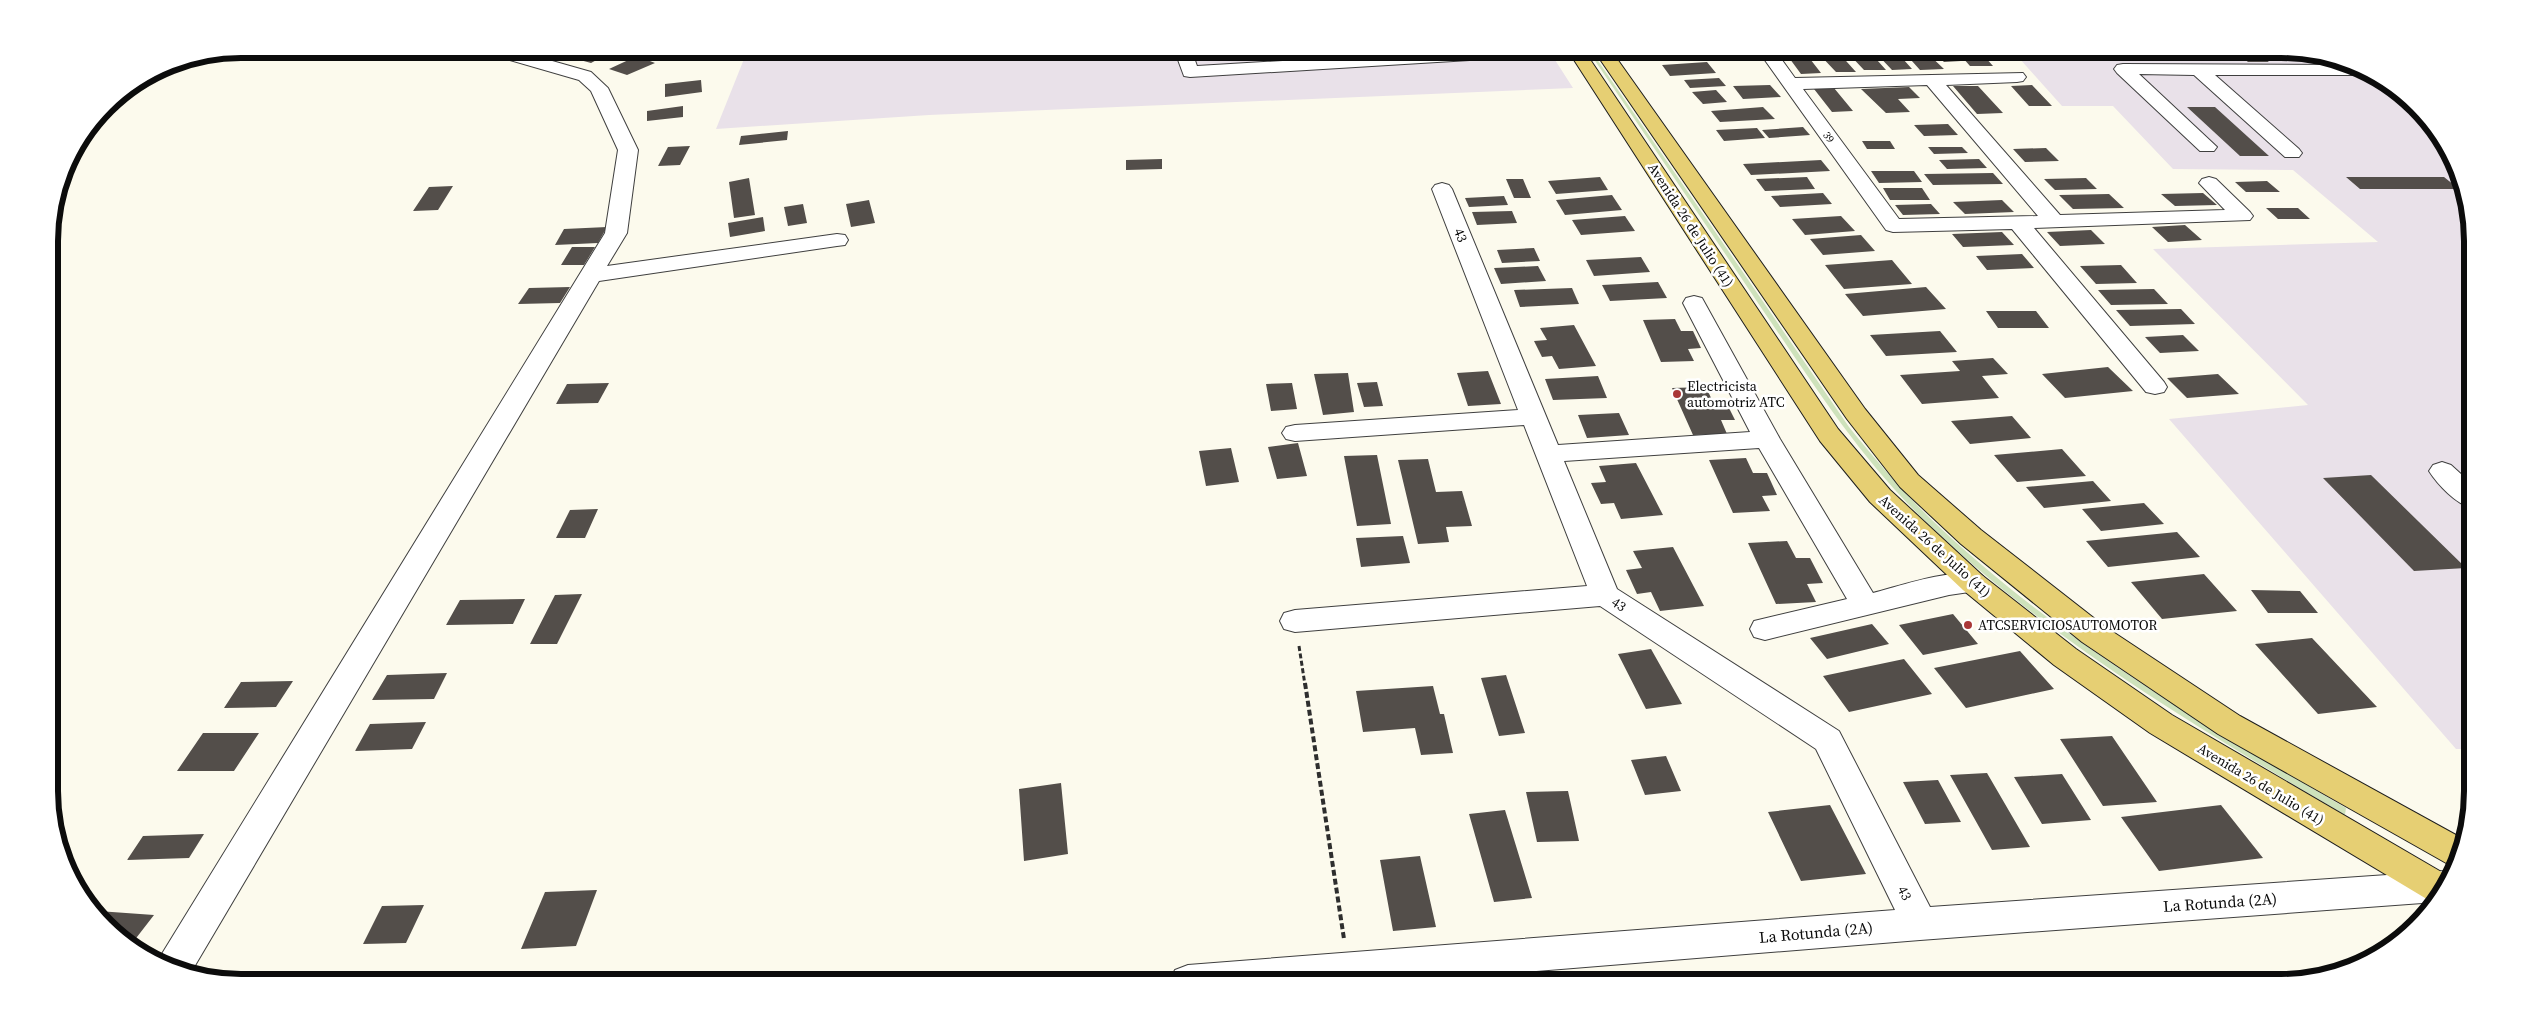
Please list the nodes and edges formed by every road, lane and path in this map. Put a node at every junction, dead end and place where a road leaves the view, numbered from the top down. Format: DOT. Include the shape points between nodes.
graph roads {
  1 [pos="523,58"];
  2 [pos="1186,58"];
  3 [pos="1420,58"];
  4 [pos="1581,58"];
  5 [pos="1607,58"];
  6 [pos="1771,58"];
  7 [pos="2199,70"];
  8 [pos="2348,70"];
  9 [pos="2017,77"];
  10 [pos="1932,80"];
  11 [pos="1790,84"];
  12 [pos="2207,147"];
  13 [pos="2292,153"];
  14 [pos="2209,183"];
  15 [pos="1442,189"];
  16 [pos="2053,220"];
  17 [pos="2017,222"];
  18 [pos="837,240"];
  19 [pos="591,275"];
  20 [pos="1694,303"];
  21 [pos="2155,387"];
  22 [pos="1534,417"];
  23 [pos="1295,433"];
  24 [pos="1767,439"];
  25 [pos="1548,454"];
  26 [pos="2442,472"];
  27 [pos="2464,492"];
  28 [pos="1972,583"];
  29 [pos="1605,595"];
  30 [pos="1866,606"];
  31 [pos="1295,621"];
  32 [pos="1765,629"];
  33 [pos="2454,851"];
  34 [pos="2438,886"];
  35 [pos="2436,888"];
  36 [pos="1920,924"];
  37 [pos="177,962"];
  38 [pos="1348,971"];
  39 [pos="1304,974"];
  1 -- 19 [label="street" via="585,76 599,88 628,150 616,233"];
  2 -- 3 [label="street" via="1190,72"];
  4 -- 28 [label="main road, Avenida 26 de Julio (41)" via="1829,435 1880,496"];
  5 -- 33 [label="main road, Avenida 26 de Julio (41)" via="1856,414 1909,481 1970,537 2093,634 2229,725"];
  6 -- 11 [label="street, 39"];
  7 -- 8 [label="street"];
  7 -- 12 [label="street" via="2123,69"];
  7 -- 13 [label="street"];
  9 -- 10 [label="street"];
  10 -- 11 [label="street"];
  10 -- 16 [label="street"];
  11 -- 17 [label="street, 39" via="1893,226"];
  14 -- 16 [label="street" via="2244,216"];
  15 -- 22 [label="street, 43"];
  16 -- 17 [label="street"];
  17 -- 21 [label="street"];
  18 -- 19 [label="street"];
  19 -- 37 [label="street"];
  20 -- 24 [label="street"];
  22 -- 23 [label="street"];
  22 -- 25 [label="street, 43"];
  24 -- 25 [label="street"];
  24 -- 30 [label="street"];
  25 -- 29 [label="street, 43"];
  26 -- 27 [label="street"];
  28 -- 30 [label="street" via="1949,585"];
  28 -- 34 [label="main road, Avenida 26 de Julio (41)" via="2065,656 2160,724"];
  29 -- 31 [label="street"];
  29 -- 36 [label="street, 43" via="1828,740"];
  30 -- 32 [label="street"];
  31 -- 38 [label="path"];
  35 -- 36 [label="street, La Rotunda (2A)"];
  36 -- 38 [label="street, La Rotunda (2A)"];
  38 -- 39 [label="street, La Rotunda (2A)"];
}
